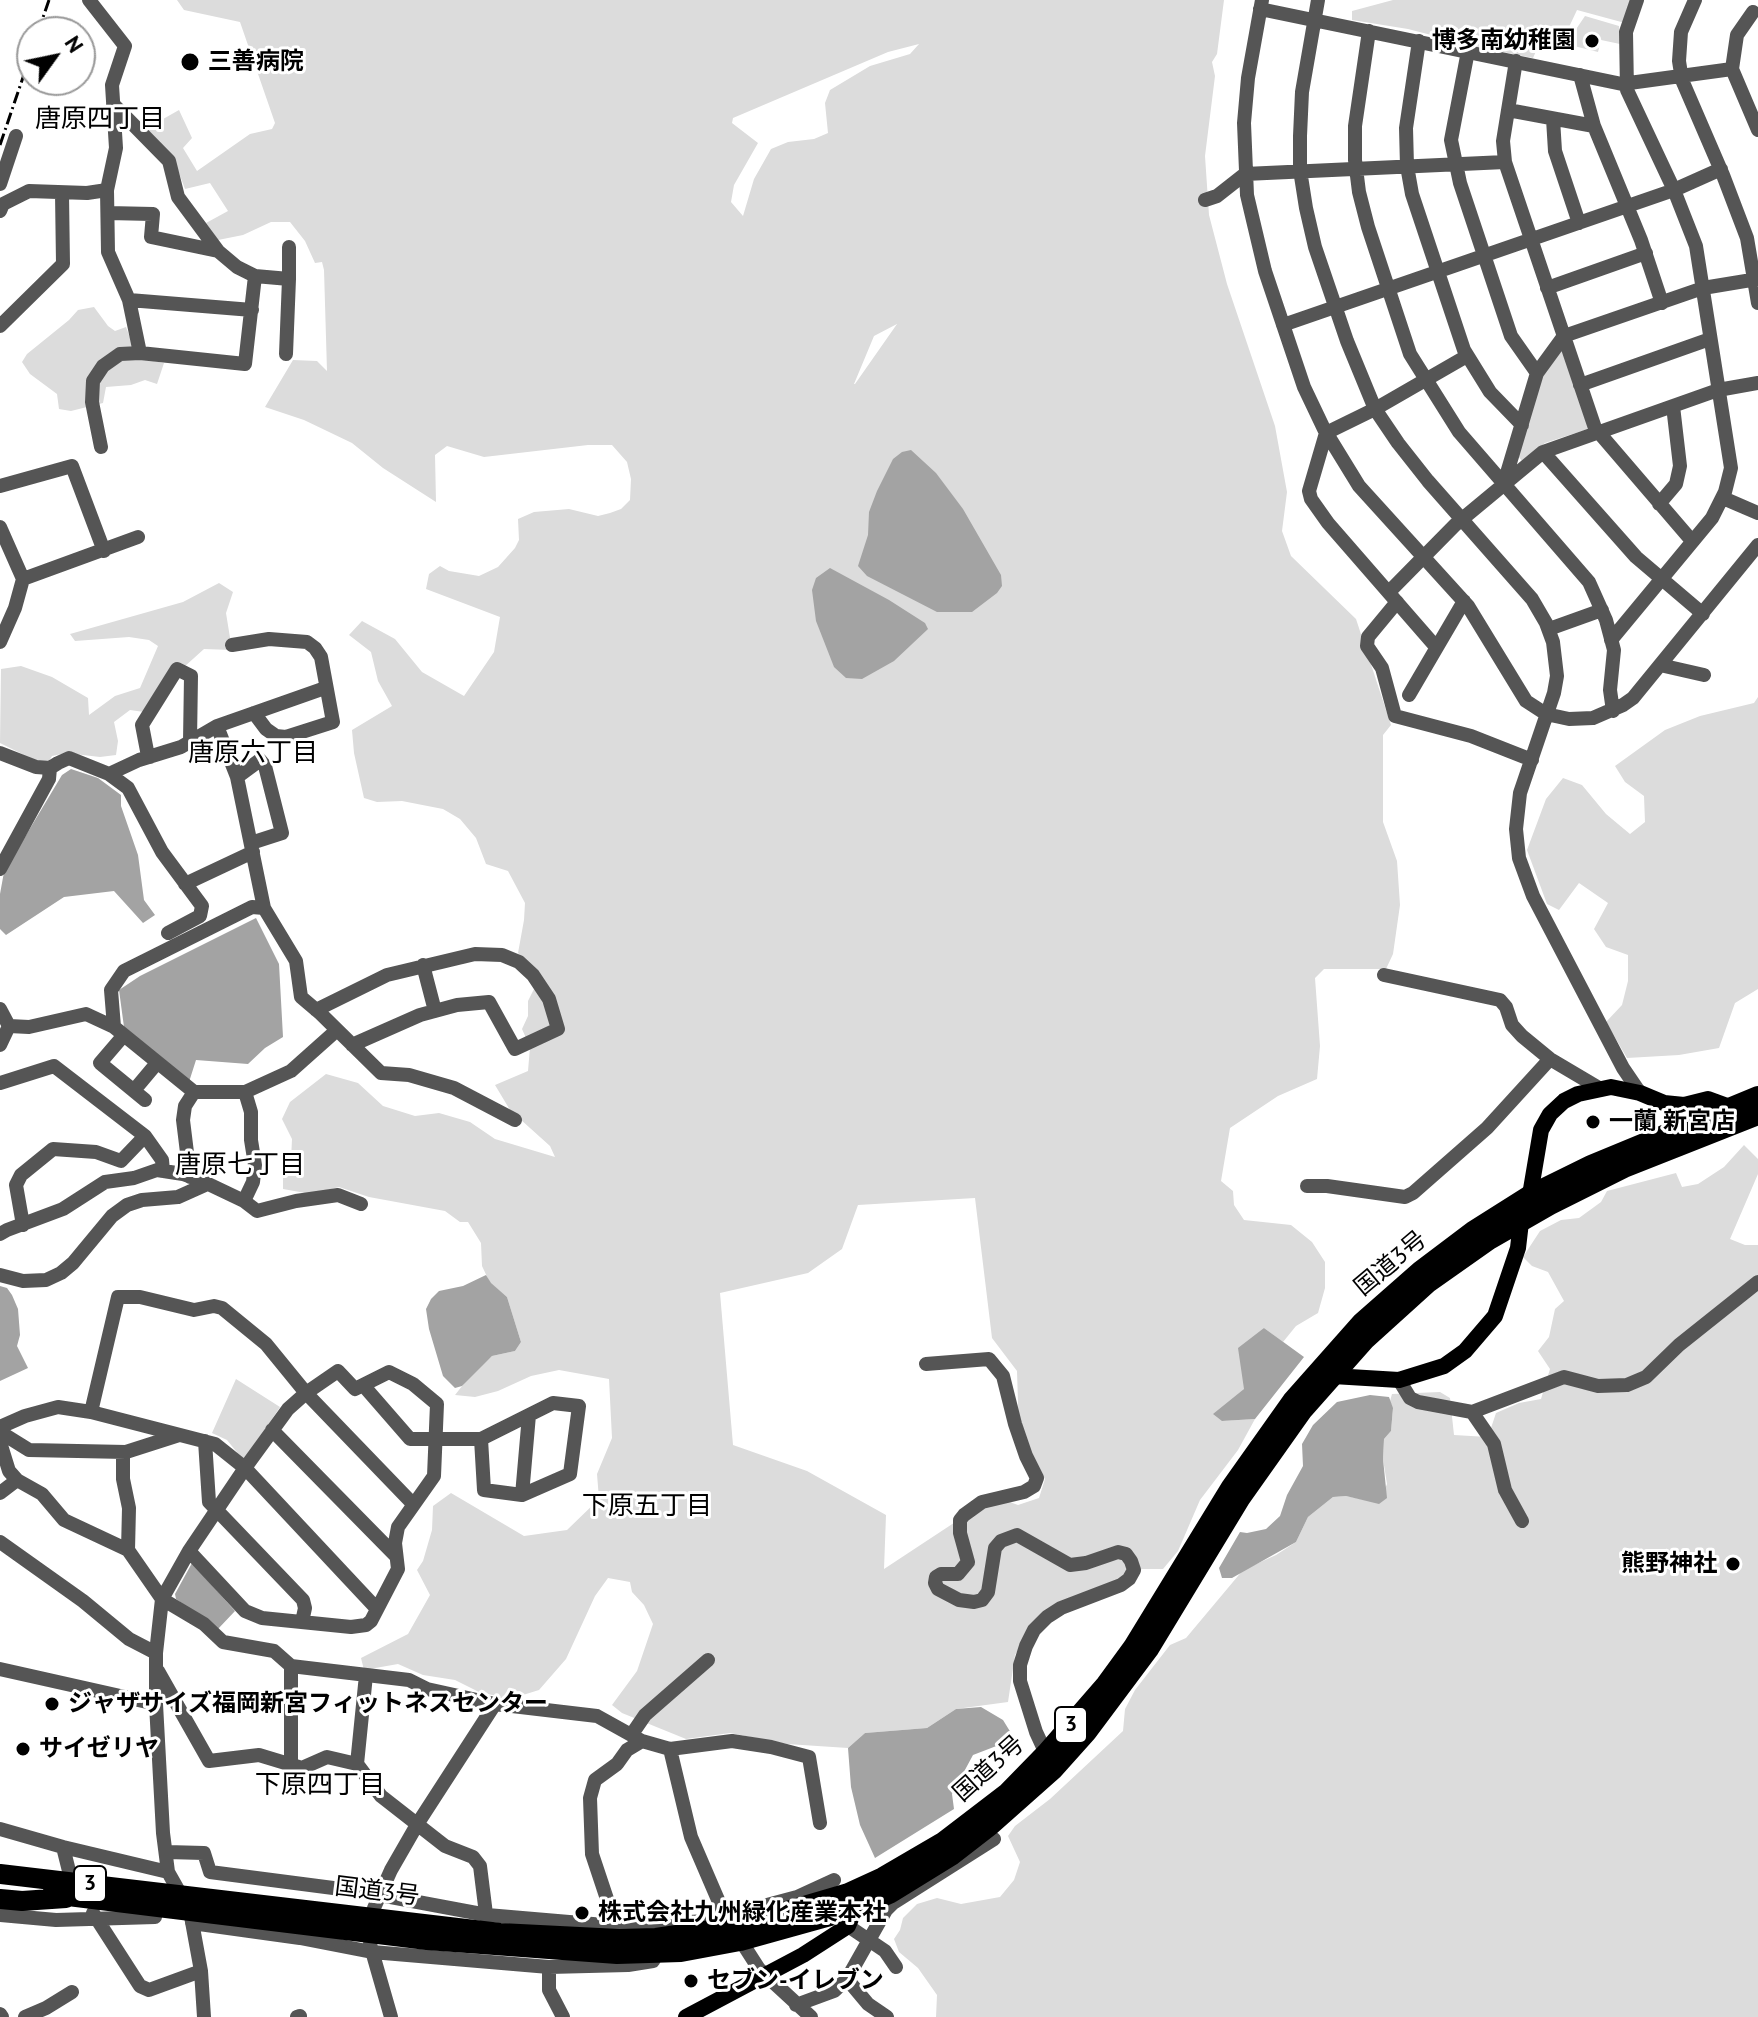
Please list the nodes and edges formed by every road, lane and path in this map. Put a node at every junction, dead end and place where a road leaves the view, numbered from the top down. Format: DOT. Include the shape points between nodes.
graph roads {
  1 [pos="89,0"];
  2 [pos="1318,0"];
  3 [pos="1637,0"];
  4 [pos="1695,0"];
  5 [pos="1742,0"];
  6 [pos="1261,5"];
  7 [pos="1756,14"];
  8 [pos="1315,20"];
  9 [pos="1369,31"];
  10 [pos="1419,41"];
  11 [pos="1468,51"];
  12 [pos="1516,61"];
  13 [pos="1732,69"];
  14 [pos="1580,75"];
  15 [pos="1681,76"];
  16 [pos="1628,83"];
  17 [pos="113,104"];
  18 [pos="1508,110"];
  19 [pos="1553,119"];
  20 [pos="1594,126"];
  21 [pos="1758,130"];
  22 [pos="16,136"];
  23 [pos="1505,162"];
  24 [pos="1456,164"];
  25 [pos="1407,166"];
  26 [pos="1356,168"];
  27 [pos="1721,169"];
  28 [pos="1300,170"];
  29 [pos="1245,174"];
  30 [pos="107,190"];
  31 [pos="1674,190"];
  32 [pos="62,194"];
  33 [pos="1,197"];
  34 [pos="1205,200"];
  35 [pos="1627,206"];
  36 [pos="108,213"];
  37 [pos="1579,223"];
  38 [pos="1752,235"];
  39 [pos="1531,239"];
  40 [pos="289,247"];
  41 [pos="218,251"];
  42 [pos="1646,253"];
  43 [pos="1483,256"];
  44 [pos="1436,272"];
  45 [pos="255,276"];
  46 [pos="289,279"];
  47 [pos="1756,279"];
  48 [pos="1389,288"];
  49 [pos="1547,288"];
  50 [pos="1703,288"];
  51 [pos="129,300"];
  52 [pos="1662,303"];
  53 [pos="1758,303"];
  54 [pos="1335,307"];
  55 [pos="252,310"];
  56 [pos="1283,325"];
  57 [pos="0,326"];
  58 [pos="1564,336"];
  59 [pos="1710,339"];
  60 [pos="140,353"];
  61 [pos="286,354"];
  62 [pos="1467,356"];
  63 [pos="1537,373"];
  64 [pos="1425,379"];
  65 [pos="1758,383"];
  66 [pos="1580,385"];
  67 [pos="1718,390"];
  68 [pos="1673,406"];
  69 [pos="1375,409"];
  70 [pos="1522,425"];
  71 [pos="1597,432"];
  72 [pos="1326,433"];
  73 [pos="101,447"];
  74 [pos="1543,452"];
  75 [pos="1504,483"];
  76 [pos="0,486"];
  77 [pos="1723,498"];
  78 [pos="1659,504"];
  79 [pos="1758,513"];
  80 [pos="1462,519"];
  81 [pos="0,527"];
  82 [pos="138,537"];
  83 [pos="1692,541"];
  84 [pos="1758,545"];
  85 [pos="104,551"];
  86 [pos="1421,556"];
  87 [pos="23,579"];
  88 [pos="1661,579"];
  89 [pos="1393,597"];
  90 [pos="1464,601"];
  91 [pos="1602,610"];
  92 [pos="1703,614"];
  93 [pos="1549,629"];
  94 [pos="1611,640"];
  95 [pos="0,642"];
  96 [pos="232,645"];
  97 [pos="1436,647"];
  98 [pos="1660,665"];
  99 [pos="1704,675"];
  100 [pos="325,688"];
  101 [pos="1409,695"];
  102 [pos="1613,711"];
  103 [pos="254,713"];
  104 [pos="1546,714"];
  105 [pos="217,726"];
  106 [pos="190,741"];
  107 [pos="0,753"];
  108 [pos="150,757"];
  109 [pos="1532,760"];
  110 [pos="50,768"];
  111 [pos="109,774"];
  112 [pos="237,777"];
  113 [pos="252,848"];
  114 [pos="0,869"];
  115 [pos="185,884"];
  116 [pos="264,908"];
  117 [pos="168,933"];
  118 [pos="423,965"];
  119 [pos="1384,975"];
  120 [pos="0,1009"];
  121 [pos="316,1010"];
  122 [pos="435,1011"];
  123 [pos="9,1026"];
  124 [pos="337,1030"];
  125 [pos="119,1031"];
  126 [pos="0,1045"];
  127 [pos="352,1045"];
  128 [pos="1550,1059"];
  129 [pos="157,1063"];
  130 [pos="0,1083"];
  131 [pos="1599,1088"];
  132 [pos="194,1092"];
  133 [pos="245,1092"];
  134 [pos="1640,1093"];
  135 [pos="1758,1096"];
  136 [pos="1731,1107"];
  137 [pos="1757,1117"];
  138 [pos="515,1120"];
  139 [pos="145,1136"];
  140 [pos="163,1171"];
  141 [pos="190,1177"];
  142 [pos="207,1184"];
  143 [pos="1307,1186"];
  144 [pos="1530,1195"];
  145 [pos="244,1201"];
  146 [pos="361,1204"];
  147 [pos="1521,1222"];
  148 [pos="23,1225"];
  149 [pos="0,1234"];
  150 [pos="0,1275"];
  151 [pos="1758,1282"];
  152 [pos="926,1364"];
  153 [pos="1333,1376"];
  154 [pos="1399,1380"];
  155 [pos="363,1385"];
  156 [pos="306,1393"];
  157 [pos="91,1412"];
  158 [pos="1472,1412"];
  159 [pos="529,1415"];
  160 [pos="0,1430"];
  161 [pos="272,1430"];
  162 [pos="179,1435"];
  163 [pos="434,1439"];
  164 [pos="481,1439"];
  165 [pos="205,1441"];
  166 [pos="0,1442"];
  167 [pos="123,1452"];
  168 [pos="245,1468"];
  169 [pos="17,1480"];
  170 [pos="0,1493"];
  171 [pos="522,1495"];
  172 [pos="413,1504"];
  173 [pos="217,1510"];
  174 [pos="1522,1521"];
  175 [pos="0,1542"];
  176 [pos="128,1550"];
  177 [pos="189,1551"];
  178 [pos="396,1556"];
  179 [pos="162,1599"];
  180 [pos="377,1609"];
  181 [pos="302,1622"];
  182 [pos="156,1653"];
  183 [pos="708,1660"];
  184 [pos="291,1666"];
  185 [pos="0,1669"];
  186 [pos="158,1671"];
  187 [pos="366,1675"];
  188 [pos="156,1704"];
  189 [pos="495,1704"];
  190 [pos="637,1737"];
  191 [pos="670,1749"];
  192 [pos="1050,1761"];
  193 [pos="357,1764"];
  194 [pos="291,1765"];
  195 [pos="418,1823"];
  196 [pos="820,1823"];
  197 [pos="0,1829"];
  198 [pos="994,1839"];
  199 [pos="63,1847"];
  200 [pos="167,1852"];
  201 [pos="69,1871"];
  202 [pos="168,1872"];
  203 [pos="0,1874"];
  204 [pos="0,1888"];
  205 [pos="78,1897"];
  206 [pos="0,1899"];
  207 [pos="376,1902"];
  208 [pos="846,1902"];
  209 [pos="156,1906"];
  210 [pos="187,1909"];
  211 [pos="0,1915"];
  212 [pos="95,1915"];
  213 [pos="487,1920"];
  214 [pos="616,1926"];
  215 [pos="733,1928"];
  216 [pos="868,1939"];
  217 [pos="371,1948"];
  218 [pos="657,1953"];
  219 [pos="549,1967"];
  220 [pos="896,1967"];
  221 [pos="201,1971"];
  222 [pos="764,1974"];
  223 [pos="847,1979"];
  224 [pos="72,1992"];
  225 [pos="796,2005"];
  226 [pos="25,2017"];
  227 [pos="204,2017"];
  228 [pos="391,2017"];
  229 [pos="563,2017"];
  230 [pos="686,2017"];
  231 [pos="811,2017"];
  232 [pos="887,2017"];
  1 -- 17 [label="street" via="125,46 112,85"];
  2 -- 8 [label="street"];
  3 -- 16 [label="street" via="1626,32"];
  4 -- 15 [label="street" via="1681,32"];
  5 -- 7 [label="street"];
  6 -- 8 [label="street"];
  6 -- 29 [label="street" via="1248,78"];
  7 -- 13 [label="street" via="1737,35"];
  8 -- 9 [label="street"];
  8 -- 28 [label="street" via="1302,92"];
  9 -- 10 [label="street"];
  9 -- 26 [label="street" via="1357,106"];
  10 -- 11 [label="street"];
  10 -- 25 [label="street" via="1406,128"];
  11 -- 12 [label="street"];
  11 -- 24 [label="street" via="1451,140"];
  12 -- 14 [label="street"];
  12 -- 18 [label="street"];
  13 -- 15 [label="street"];
  13 -- 21 [label="street"];
  14 -- 16 [label="street"];
  14 -- 20 [label="street"];
  15 -- 16 [label="street"];
  15 -- 27 [label="street"];
  16 -- 31 [label="street"];
  17 -- 30 [label="street" via="116,148"];
  17 -- 41 [label="street" via="169,161 178,197"];
  18 -- 19 [label="street"];
  18 -- 23 [label="street"];
  19 -- 20 [label="street"];
  19 -- 37 [label="street" via="1555,151"];
  20 -- 35 [label="street"];
  22 -- 33 [label="street"];
  23 -- 24 [label="street"];
  23 -- 39 [label="street"];
  24 -- 25 [label="street"];
  24 -- 43 [label="street"];
  25 -- 26 [label="street"];
  25 -- 44 [label="street"];
  26 -- 28 [label="street"];
  26 -- 48 [label="street" via="1368,227"];
  27 -- 31 [label="street"];
  27 -- 38 [label="street"];
  28 -- 29 [label="street"];
  28 -- 54 [label="street" via="1315,247"];
  29 -- 34 [label="street"];
  29 -- 56 [label="street" via="1256,240"];
  30 -- 32 [label="street"];
  30 -- 36 [label="street"];
  31 -- 35 [label="street"];
  31 -- 50 [label="street" via="1696,246"];
  32 -- 33 [label="street" via="29,191"];
  32 -- 57 [label="street" via="63,264"];
  35 -- 37 [label="street"];
  35 -- 42 [label="street"];
  36 -- 41 [label="street" via="153,214 151,237"];
  36 -- 51 [label="street" via="108,252"];
  37 -- 39 [label="street"];
  38 -- 47 [label="street"];
  39 -- 43 [label="street"];
  39 -- 49 [label="street"];
  40 -- 46 [label="street"];
  41 -- 45 [label="street"];
  42 -- 49 [label="street"];
  42 -- 52 [label="street"];
  43 -- 44 [label="street"];
  43 -- 63 [label="street" via="1511,336"];
  44 -- 48 [label="street"];
  44 -- 62 [label="street"];
  45 -- 46 [label="street"];
  45 -- 55 [label="street"];
  46 -- 61 [label="street"];
  47 -- 50 [label="street"];
  47 -- 53 [label="street"];
  48 -- 54 [label="street"];
  48 -- 64 [label="street" via="1410,354"];
  49 -- 58 [label="street"];
  50 -- 52 [label="street"];
  50 -- 59 [label="street"];
  51 -- 55 [label="street"];
  51 -- 60 [label="street"];
  52 -- 58 [label="street"];
  54 -- 56 [label="street"];
  54 -- 69 [label="street"];
  55 -- 60 [label="street" via="245,364"];
  56 -- 72 [label="street"];
  58 -- 63 [label="street"];
  58 -- 66 [label="street"];
  59 -- 66 [label="street"];
  59 -- 67 [label="street"];
  60 -- 73 [label="street" via="120,354 93,381"];
  62 -- 64 [label="street"];
  62 -- 70 [label="street" via="1490,392"];
  63 -- 70 [label="street"];
  64 -- 69 [label="street"];
  64 -- 75 [label="street" via="1459,432"];
  65 -- 67 [label="street"];
  66 -- 71 [label="street"];
  67 -- 68 [label="street"];
  67 -- 77 [label="street" via="1731,468"];
  68 -- 71 [label="street"];
  68 -- 78 [label="street" via="1680,466 1676,484"];
  69 -- 72 [label="street"];
  69 -- 80 [label="street"];
  70 -- 75 [label="street"];
  71 -- 74 [label="street"];
  71 -- 78 [label="street"];
  72 -- 86 [label="street" via="1359,486"];
  72 -- 89 [label="street" via="1311,499"];
  74 -- 75 [label="street"];
  74 -- 88 [label="street"];
  75 -- 80 [label="street"];
  75 -- 91 [label="street" via="1579,567"];
  76 -- 85 [label="street" via="72,466"];
  77 -- 79 [label="street"];
  77 -- 83 [label="street"];
  78 -- 83 [label="street"];
  80 -- 86 [label="street"];
  80 -- 93 [label="street" via="1532,599"];
  81 -- 87 [label="street"];
  82 -- 85 [label="street"];
  83 -- 88 [label="street"];
  84 -- 92 [label="street"];
  85 -- 87 [label="street"];
  86 -- 89 [label="street"];
  86 -- 90 [label="street"];
  87 -- 95 [label="street"];
  88 -- 92 [label="street"];
  88 -- 94 [label="street"];
  89 -- 97 [label="street"];
  89 -- 109 [label="street" via="1367,646 1382,668 1395,716 1471,736"];
  90 -- 97 [label="street"];
  90 -- 104 [label="street" via="1516,688"];
  91 -- 93 [label="street"];
  91 -- 94 [label="street"];
  92 -- 98 [label="street"];
  93 -- 104 [label="street" via="1557,676"];
  94 -- 102 [label="street"];
  96 -- 100 [label="street" via="269,639 307,642 321,657"];
  97 -- 101 [label="street"];
  98 -- 99 [label="street"];
  98 -- 102 [label="street" via="1633,698"];
  100 -- 103 [label="street"];
  100 -- 103 [label="street" via="333,722 276,736"];
  102 -- 104 [label="street" via="1581,719"];
  103 -- 105 [label="street"];
  104 -- 109 [label="street"];
  105 -- 106 [label="street"];
  105 -- 112 [label="street"];
  106 -- 108 [label="street"];
  106 -- 108 [label="street" via="191,676 177,669 142,725"];
  107 -- 110 [label="street"];
  108 -- 111 [label="street"];
  109 -- 134 [label="street" via="1519,805 1519,858 1533,896"];
  110 -- 111 [label="street" via="69,758"];
  110 -- 114 [label="street"];
  111 -- 115 [label="street" via="128,788"];
  112 -- 113 [label="street"];
  112 -- 113 [label="street" via="260,760 265,766 282,833"];
  113 -- 115 [label="street"];
  113 -- 116 [label="street"];
  115 -- 117 [label="street" via="202,906 200,916"];
  116 -- 121 [label="street" via="296,961 301,997"];
  116 -- 125 [label="street" via="252,907 124,971 111,990"];
  118 -- 121 [label="street" via="387,975"];
  118 -- 122 [label="street"];
  118 -- 122 [label="street" via="475,954 519,962 549,999 558,1029 515,1049 489,1002"];
  119 -- 128 [label="street" via="1500,1000 1512,1025"];
  120 -- 123 [label="street"];
  121 -- 124 [label="street"];
  122 -- 127 [label="street"];
  123 -- 125 [label="street" via="29,1027 86,1014"];
  123 -- 126 [label="street"];
  124 -- 127 [label="street"];
  124 -- 133 [label="street" via="291,1071"];
  125 -- 129 [label="street"];
  125 -- 129 [label="street" via="100,1063 141,1094"];
  127 -- 138 [label="street" via="381,1073 441,1083"];
  128 -- 131 [label="street"];
  128 -- 143 [label="street" via="1487,1128 1413,1193 1405,1197"];
  129 -- 132 [label="street"];
  130 -- 139 [label="street" via="54,1066"];
  131 -- 134 [label="main road"];
  131 -- 144 [label="main road" via="1564,1101 1550,1114 1541,1130"];
  132 -- 133 [label="street"];
  132 -- 141 [label="street" via="183,1120"];
  133 -- 145 [label="street" via="255,1165"];
  134 -- 136 [label="main road" via="1664,1103 1708,1099"];
  135 -- 136 [label="highway, 国道3号 / 3"];
  136 -- 137 [label="main road"];
  136 -- 144 [label="highway, 国道3号 / 3"];
  137 -- 147 [label="highway, 国道3号 / 3" via="1624,1168"];
  139 -- 140 [label="street" via="162,1160"];
  139 -- 148 [label="street" via="121,1161 96,1152 53,1149 16,1185"];
  140 -- 141 [label="street"];
  140 -- 148 [label="street" via="105,1182 63,1209"];
  141 -- 142 [label="street"];
  142 -- 145 [label="street"];
  142 -- 150 [label="street" via="178,1197 127,1205 73,1263 46,1280"];
  144 -- 192 [label="highway, 国道3号 / 3" via="1420,1271 1362,1322 1292,1401 1231,1487 1133,1647"];
  145 -- 146 [label="street" via="257,1211 338,1195"];
  147 -- 153 [label="highway, 国道3号 / 3" via="1428,1283"];
  147 -- 154 [label="main road" via="1518,1248 1495,1316 1475,1343 1444,1366"];
  148 -- 149 [label="street"];
  151 -- 158 [label="street" via="1646,1377 1627,1385 1598,1386 1564,1377"];
  152 -- 192 [label="street" via="989,1359 1003,1376 1037,1478 1024,1492 982,1502 964,1515 960,1533 968,1562 958,1574 936,1577 938,1589 959,1600 982,1600 995,1548 1017,1535 1070,1565 1118,1552 1126,1554 1134,1570 1121,1585 1047,1617 1026,1646 1020,1681"];
  153 -- 154 [label="main road"];
  153 -- 192 [label="highway, 国道3号 / 3" via="1271,1453 1134,1671 1087,1732"];
  154 -- 158 [label="street" via="1418,1402"];
  155 -- 156 [label="street" via="355,1389 338,1371"];
  155 -- 163 [label="street" via="410,1439"];
  155 -- 163 [label="street" via="389,1372 413,1384 437,1404"];
  156 -- 157 [label="street" via="266,1344 222,1308 194,1310 118,1297"];
  156 -- 161 [label="street"];
  156 -- 172 [label="street"];
  157 -- 160 [label="street" via="58,1407"];
  157 -- 162 [label="street"];
  158 -- 174 [label="street" via="1494,1444 1505,1490"];
  159 -- 164 [label="street"];
  159 -- 171 [label="street"];
  159 -- 171 [label="street" via="553,1403 579,1406 570,1474"];
  160 -- 167 [label="street" via="29,1450"];
  161 -- 168 [label="street"];
  161 -- 178 [label="street"];
  162 -- 165 [label="street"];
  162 -- 167 [label="street"];
  163 -- 164 [label="street"];
  163 -- 172 [label="street" via="434,1476"];
  164 -- 171 [label="street" via="484,1490"];
  165 -- 168 [label="street"];
  165 -- 173 [label="street" via="209,1502"];
  166 -- 169 [label="street"];
  167 -- 176 [label="street"];
  168 -- 173 [label="street"];
  168 -- 180 [label="street"];
  169 -- 170 [label="street"];
  169 -- 176 [label="street" via="42,1494 64,1520"];
  172 -- 178 [label="street" via="398,1527"];
  173 -- 177 [label="street"];
  173 -- 181 [label="street" via="303,1600"];
  175 -- 182 [label="street" via="129,1639"];
  176 -- 179 [label="street"];
  177 -- 179 [label="street"];
  177 -- 181 [label="street" via="245,1611"];
  178 -- 180 [label="street" via="398,1569"];
  179 -- 182 [label="street"];
  179 -- 184 [label="street" via="223,1642 274,1651"];
  180 -- 181 [label="street" via="366,1625"];
  182 -- 186 [label="street"];
  183 -- 190 [label="street" via="645,1715"];
  184 -- 187 [label="street"];
  184 -- 194 [label="street"];
  185 -- 188 [label="street"];
  186 -- 188 [label="street"];
  186 -- 194 [label="street" via="209,1761 259,1755"];
  187 -- 189 [label="street" via="409,1680"];
  187 -- 193 [label="street"];
  188 -- 200 [label="street"];
  189 -- 190 [label="street" via="597,1716"];
  189 -- 195 [label="street"];
  190 -- 191 [label="street"];
  190 -- 214 [label="street" via="617,1764 595,1780 590,1798 592,1854"];
  191 -- 196 [label="street" via="732,1741 809,1757"];
  191 -- 215 [label="street" via="691,1837"];
  192 -- 208 [label="highway, 国道3号 / 3" via="955,1834"];
  193 -- 194 [label="street" via="327,1757 302,1768"];
  193 -- 195 [label="street" via="381,1796"];
  195 -- 207 [label="street"];
  195 -- 213 [label="street" via="480,1866"];
  197 -- 199 [label="street"];
  198 -- 216 [label="street" via="893,1903"];
  199 -- 201 [label="street"];
  199 -- 202 [label="street"];
  200 -- 202 [label="street"];
  200 -- 207 [label="street" via="204,1853 210,1872"];
  202 -- 210 [label="street"];
  203 -- 210 [label="highway, 国道3号 / 3"];
  204 -- 205 [label="highway, 国道3号 / 3"];
  205 -- 206 [label="highway, 3"];
  205 -- 209 [label="highway, 国道3号 / 3"];
  207 -- 213 [label="street"];
  208 -- 215 [label="highway, 国道3号 / 3"];
  208 -- 216 [label="street"];
  208 -- 222 [label="main road" via="803,1955"];
  209 -- 210 [label="highway, 国道3号 / 3"];
  209 -- 212 [label="street" via="155,1917"];
  210 -- 215 [label="highway, 国道3号 / 3" via="631,1939"];
  210 -- 217 [label="street" via="300,1938"];
  210 -- 218 [label="highway, 国道3号 / 3" via="427,1940 562,1952"];
  210 -- 221 [label="street"];
  211 -- 212 [label="street" via="56,1920"];
  212 -- 221 [label="street" via="140,1986 149,1990"];
  213 -- 214 [label="street"];
  214 -- 215 [label="street" via="707,1921"];
  215 -- 218 [label="highway, 国道3号 / 3" via="681,1952"];
  215 -- 222 [label="street"];
  216 -- 220 [label="street"];
  216 -- 223 [label="street"];
  217 -- 219 [label="street"];
  217 -- 228 [label="street"];
  218 -- 219 [label="street" via="653,1961 628,1965"];
  219 -- 229 [label="street" via="549,1990"];
  221 -- 227 [label="street"];
  222 -- 225 [label="street"];
  222 -- 230 [label="main road"];
  223 -- 225 [label="street" via="834,1991"];
  223 -- 232 [label="street"];
  224 -- 226 [label="street"];
  225 -- 231 [label="street"];
}
